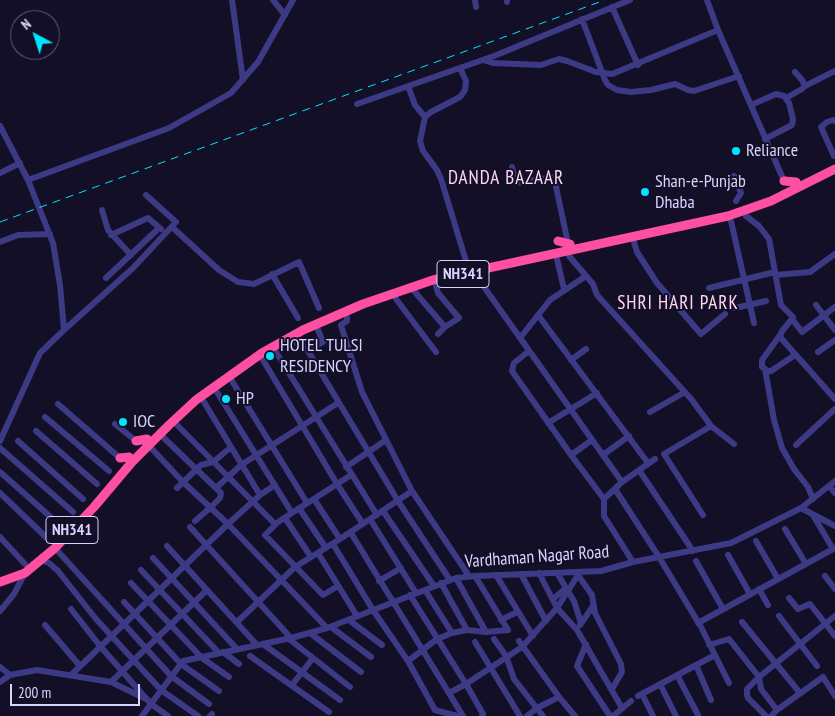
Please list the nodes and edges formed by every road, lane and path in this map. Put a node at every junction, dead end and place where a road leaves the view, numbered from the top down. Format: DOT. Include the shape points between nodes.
graph roads {
  1 [pos="232,0"];
  2 [pos="273,0"];
  3 [pos="293,0"];
  4 [pos="630,0"];
  5 [pos="707,0"];
  6 [pos="612,7"];
  7 [pos="285,15"];
  8 [pos="582,19"];
  9 [pos="718,30"];
  10 [pos="483,60"];
  11 [pos="638,64"];
  12 [pos="460,68"];
  13 [pos="835,71"];
  14 [pos="795,72"];
  15 [pos="604,74"];
  16 [pos="739,76"];
  17 [pos="242,80"];
  18 [pos="408,86"];
  19 [pos="805,86"];
  20 [pos="786,98"];
  21 [pos="357,104"];
  22 [pos="751,105"];
  23 [pos="425,117"];
  24 [pos="835,121"];
  25 [pos="0,126"];
  26 [pos="765,139"];
  27 [pos="834,156"];
  28 [pos="20,163"];
  29 [pos="512,167"];
  30 [pos="835,169"];
  31 [pos="0,173"];
  32 [pos="734,176"];
  33 [pos="28,180"];
  34 [pos="784,180"];
  35 [pos="796,182"];
  36 [pos="146,195"];
  37 [pos="736,201"];
  38 [pos="102,210"];
  39 [pos="736,218"];
  40 [pos="172,227"];
  41 [pos="159,228"];
  42 [pos="166,233"];
  43 [pos="50,234"];
  44 [pos="111,235"];
  45 [pos="565,241"];
  46 [pos="633,241"];
  47 [pos="0,242"];
  48 [pos="131,254"];
  49 [pos="835,254"];
  50 [pos="562,256"];
  51 [pos="466,262"];
  52 [pos="775,273"];
  53 [pos="272,274"];
  54 [pos="586,276"];
  55 [pos="477,277"];
  56 [pos="106,278"];
  57 [pos="745,278"];
  58 [pos="432,284"];
  59 [pos="709,288"];
  60 [pos="564,289"];
  61 [pos="414,291"];
  62 [pos="396,298"];
  63 [pos="766,301"];
  64 [pos="750,304"];
  65 [pos="816,305"];
  66 [pos="835,307"];
  67 [pos="319,308"];
  68 [pos="735,308"];
  69 [pos="725,314"];
  70 [pos="538,315"];
  71 [pos="824,316"];
  72 [pos="347,317"];
  73 [pos="298,318"];
  74 [pos="792,319"];
  75 [pos="334,323"];
  76 [pos="754,323"];
  77 [pos="318,326"];
  78 [pos="445,327"];
  79 [pos="64,330"];
  80 [pos="835,330"];
  81 [pos="438,334"];
  82 [pos="780,335"];
  83 [pos="520,338"];
  84 [pos="835,340"];
  85 [pos="293,342"];
  86 [pos="586,349"];
  87 [pos="308,351"];
  88 [pos="529,351"];
  89 [pos="276,352"];
  90 [pos="436,352"];
  91 [pos="818,352"];
  92 [pos="795,355"];
  93 [pos="263,356"];
  94 [pos="572,360"];
  95 [pos="764,369"];
  96 [pos="232,382"];
  97 [pos="217,392"];
  98 [pos="685,392"];
  99 [pos="597,393"];
  100 [pos="835,400"];
  101 [pos="204,402"];
  102 [pos="338,403"];
  103 [pos="58,404"];
  104 [pos="835,409"];
  105 [pos="571,410"];
  106 [pos="650,412"];
  107 [pos="45,417"];
  108 [pos="316,417"];
  109 [pos="548,423"];
  110 [pos="115,424"];
  111 [pos="177,425"];
  112 [pos="303,425"];
  113 [pos="711,426"];
  114 [pos="36,432"];
  115 [pos="628,436"];
  116 [pos="164,438"];
  117 [pos="18,440"];
  118 [pos="147,440"];
  119 [pos="386,440"];
  120 [pos="592,440"];
  121 [pos="0,441"];
  122 [pos="136,441"];
  123 [pos="271,444"];
  124 [pos="734,444"];
  125 [pos="796,444"];
  126 [pos="0,448"];
  127 [pos="230,448"];
  128 [pos="152,449"];
  129 [pos="368,452"];
  130 [pos="255,455"];
  131 [pos="571,455"];
  132 [pos="603,455"];
  133 [pos="127,459"];
  134 [pos="655,459"];
  135 [pos="213,462"];
  136 [pos="648,463"];
  137 [pos="241,465"];
  138 [pos="346,467"];
  139 [pos="196,470"];
  140 [pos="639,470"];
  141 [pos="109,471"];
  142 [pos="0,472"];
  143 [pos="351,475"];
  144 [pos="227,478"];
  145 [pos="835,481"];
  146 [pos="183,482"];
  147 [pos="622,482"];
  148 [pos="97,484"];
  149 [pos="337,484"];
  150 [pos="275,485"];
  151 [pos="829,486"];
  152 [pos="177,488"];
  153 [pos="216,488"];
  154 [pos="616,489"];
  155 [pos="412,491"];
  156 [pos="0,492"];
  157 [pos="835,493"];
  158 [pos="260,496"];
  159 [pos="314,499"];
  160 [pos="813,499"];
  161 [pos="84,500"];
  162 [pos="604,500"];
  163 [pos="398,501"];
  164 [pos="253,502"];
  165 [pos="307,503"];
  166 [pos="211,508"];
  167 [pos="299,508"];
  168 [pos="801,508"];
  169 [pos="383,511"];
  170 [pos="73,512"];
  171 [pos="292,513"];
  172 [pos="377,515"];
  173 [pos="703,515"];
  174 [pos="813,515"];
  175 [pos="285,518"];
  176 [pos="370,519"];
  177 [pos="195,520"];
  178 [pos="228,524"];
  179 [pos="275,524"];
  180 [pos="363,524"];
  181 [pos="835,526"];
  182 [pos="62,527"];
  183 [pos="190,527"];
  184 [pos="785,530"];
  185 [pos="350,533"];
  186 [pos="0,537"];
  187 [pos="340,539"];
  188 [pos="756,542"];
  189 [pos="52,544"];
  190 [pos="333,544"];
  191 [pos="206,545"];
  192 [pos="167,546"];
  193 [pos="326,548"];
  194 [pos="834,548"];
  195 [pos="693,551"];
  196 [pos="728,554"];
  197 [pos="315,555"];
  198 [pos="659,557"];
  199 [pos="153,558"];
  200 [pos="41,560"];
  201 [pos="696,561"];
  202 [pos="632,562"];
  203 [pos="806,564"];
  204 [pos="184,566"];
  205 [pos="294,567"];
  206 [pos="25,568"];
  207 [pos="401,568"];
  208 [pos="141,570"];
  209 [pos="540,573"];
  210 [pos="557,573"];
  211 [pos="579,573"];
  212 [pos="520,574"];
  213 [pos="496,575"];
  214 [pos="472,576"];
  215 [pos="825,576"];
  216 [pos="172,578"];
  217 [pos="453,579"];
  218 [pos="778,579"];
  219 [pos="281,580"];
  220 [pos="379,581"];
  221 [pos="0,582"];
  222 [pos="131,583"];
  223 [pos="437,585"];
  224 [pos="338,586"];
  225 [pos="567,589"];
  226 [pos="760,589"];
  227 [pos="160,590"];
  228 [pos="207,590"];
  229 [pos="424,590"];
  230 [pos="835,590"];
  231 [pos="413,594"];
  232 [pos="750,594"];
  233 [pos="789,598"];
  234 [pos="553,599"];
  235 [pos="147,601"];
  236 [pos="194,601"];
  237 [pos="259,601"];
  238 [pos="124,602"];
  239 [pos="392,603"];
  240 [pos="768,605"];
  241 [pos="593,606"];
  242 [pos="557,608"];
  243 [pos="71,609"];
  244 [pos="723,609"];
  245 [pos="374,610"];
  246 [pos="0,611"];
  247 [pos="517,612"];
  248 [pos="135,613"];
  249 [pos="182,613"];
  250 [pos="357,616"];
  251 [pos="779,616"];
  252 [pos="835,616"];
  253 [pos="349,620"];
  254 [pos="501,620"];
  255 [pos="546,621"];
  256 [pos="237,622"];
  257 [pos="581,622"];
  258 [pos="742,622"];
  259 [pos="698,623"];
  260 [pos="826,623"];
  261 [pos="123,624"];
  262 [pos="45,625"];
  263 [pos="170,625"];
  264 [pos="329,628"];
  265 [pos="467,630"];
  266 [pos="577,630"];
  267 [pos="486,632"];
  268 [pos="310,633"];
  269 [pos="452,633"];
  270 [pos="111,636"];
  271 [pos="533,636"];
  272 [pos="835,636"];
  273 [pos="157,637"];
  274 [pos="290,638"];
  275 [pos="437,639"];
  276 [pos="494,639"];
  277 [pos="475,642"];
  278 [pos="801,643"];
  279 [pos="260,644"];
  280 [pos="521,644"];
  281 [pos="586,644"];
  282 [pos="382,645"];
  283 [pos="709,645"];
  284 [pos="100,646"];
  285 [pos="145,648"];
  286 [pos="238,649"];
  287 [pos="423,650"];
  288 [pos="221,652"];
  289 [pos="715,655"];
  290 [pos="250,656"];
  291 [pos="506,656"];
  292 [pos="371,657"];
  293 [pos="202,658"];
  294 [pos="313,658"];
  295 [pos="134,659"];
  296 [pos="408,660"];
  297 [pos="776,663"];
  298 [pos="181,664"];
  299 [pos="239,664"];
  300 [pos="696,665"];
  301 [pos="80,666"];
  302 [pos="817,666"];
  303 [pos="0,667"];
  304 [pos="491,667"];
  305 [pos="121,671"];
  306 [pos="302,672"];
  307 [pos="361,672"];
  308 [pos="10,675"];
  309 [pos="71,675"];
  310 [pos="677,675"];
  311 [pos="171,676"];
  312 [pos="229,677"];
  313 [pos="759,677"];
  314 [pos="0,682"];
  315 [pos="111,682"];
  316 [pos="729,683"];
  317 [pos="466,684"];
  318 [pos="660,684"];
  319 [pos="292,685"];
  320 [pos="350,687"];
  321 [pos="612,689"];
  322 [pos="161,690"];
  323 [pos="219,691"];
  324 [pos="800,693"];
  325 [pos="449,694"];
  326 [pos="835,696"];
  327 [pos="558,698"];
  328 [pos="340,700"];
  329 [pos="711,700"];
  330 [pos="149,702"];
  331 [pos="631,702"];
  332 [pos="209,704"];
  333 [pos="537,708"];
  334 [pos="622,708"];
  335 [pos="777,710"];
  336 [pos="329,712"];
  337 [pos="698,715"];
  338 [pos="142,716"];
  339 [pos="168,716"];
  340 [pos="198,716"];
  341 [pos="457,716"];
  342 [pos="463,716"];
  343 [pos="482,716"];
  344 [pos="520,716"];
  345 [pos="528,716"];
  346 [pos="543,716"];
  347 [pos="574,716"];
  348 [pos="612,716"];
  349 [pos="653,716"];
  350 [pos="676,716"];
  351 [pos="766,716"];
  352 [pos="771,716"];
  1 -- 17 [label="street"];
  2 -- 7 [label="street"];
  3 -- 7 [label="street"];
  4 -- 6 [label="street"];
  5 -- 9 [label="street"];
  6 -- 8 [label="street"];
  6 -- 11 [label="street"];
  7 -- 17 [label="street" via="258,62"];
  8 -- 10 [label="street"];
  8 -- 15 [label="street"];
  9 -- 11 [label="street"];
  9 -- 16 [label="street"];
  10 -- 12 [label="street"];
  10 -- 15 [label="street" via="541,65 559,60"];
  11 -- 15 [label="street" via="618,73"];
  12 -- 18 [label="street"];
  12 -- 23 [label="street" via="466,81 460,97"];
  13 -- 19 [label="street"];
  14 -- 19 [label="street"];
  15 -- 16 [label="street" via="608,85 623,92 675,84 694,91"];
  16 -- 22 [label="street"];
  17 -- 33 [label="street" via="231,93 169,128"];
  18 -- 21 [label="street"];
  18 -- 23 [label="street" via="415,105"];
  19 -- 20 [label="street"];
  20 -- 22 [label="street" via="776,94"];
  20 -- 26 [label="street" via="793,122"];
  22 -- 26 [label="street"];
  23 -- 51 [label="street" via="420,145 441,178"];
  24 -- 27 [label="street" via="821,127"];
  25 -- 28 [label="street"];
  26 -- 34 [label="street"];
  28 -- 31 [label="street"];
  28 -- 33 [label="street"];
  29 -- 45 [label="street" via="516,183 554,177"];
  30 -- 39 [label="highway, NH341"];
  32 -- 37 [label="street" via="741,193"];
  33 -- 43 [label="street"];
  34 -- 35 [label="highway"];
  36 -- 40 [label="street" via="176,222"];
  38 -- 44 [label="street"];
  39 -- 46 [label="highway, NH341"];
  39 -- 52 [label="street" via="759,226 769,239"];
  39 -- 57 [label="street"];
  40 -- 42 [label="street"];
  40 -- 53 [label="street" via="238,282 254,284"];
  41 -- 42 [label="street"];
  41 -- 44 [label="street" via="148,218"];
  41 -- 48 [label="street"];
  42 -- 79 [label="street"];
  43 -- 47 [label="street" via="18,235"];
  43 -- 79 [label="street" via="60,285"];
  44 -- 48 [label="street"];
  46 -- 50 [label="highway, NH341"];
  46 -- 69 [label="street" via="657,283 701,334"];
  48 -- 56 [label="street"];
  49 -- 52 [label="street" via="810,272"];
  50 -- 54 [label="street"];
  50 -- 58 [label="highway, NH341"];
  50 -- 60 [label="street"];
  52 -- 57 [label="street"];
  52 -- 74 [label="street" via="781,305"];
  53 -- 67 [label="street" via="299,262"];
  53 -- 73 [label="street"];
  54 -- 60 [label="street"];
  54 -- 98 [label="street" via="597,295"];
  55 -- 83 [label="street"];
  57 -- 59 [label="street"];
  57 -- 64 [label="street"];
  58 -- 77 [label="highway, NH341" via="363,304"];
  58 -- 78 [label="street" via="459,318"];
  60 -- 70 [label="street"];
  61 -- 78 [label="street"];
  62 -- 90 [label="street"];
  63 -- 64 [label="street"];
  64 -- 68 [label="street"];
  64 -- 76 [label="street"];
  65 -- 71 [label="street"];
  66 -- 71 [label="street"];
  70 -- 83 [label="street"];
  70 -- 94 [label="street"];
  71 -- 74 [label="street" via="802,332"];
  71 -- 80 [label="street"];
  72 -- 119 [label="street" via="341,325 362,392"];
  74 -- 82 [label="street"];
  75 -- 77 [label="highway"];
  77 -- 87 [label="street" via="323,342"];
  77 -- 93 [label="highway, NH341"];
  78 -- 81 [label="street"];
  79 -- 121 [label="street" via="40,352"];
  82 -- 92 [label="street"];
  82 -- 95 [label="street" via="762,360"];
  83 -- 88 [label="street"];
  84 -- 91 [label="street"];
  85 -- 87 [label="street" via="302,344"];
  86 -- 94 [label="street"];
  87 -- 102 [label="street"];
  88 -- 105 [label="street"];
  88 -- 109 [label="street" via="512,368"];
  89 -- 93 [label="highway"];
  89 -- 108 [label="street"];
  92 -- 95 [label="street" via="771,371"];
  92 -- 100 [label="street"];
  93 -- 112 [label="street"];
  93 -- 133 [label="highway, NH341" via="196,400"];
  94 -- 99 [label="street"];
  95 -- 160 [label="street" via="782,448"];
  96 -- 123 [label="street"];
  97 -- 130 [label="street"];
  98 -- 106 [label="street"];
  98 -- 113 [label="street"];
  99 -- 105 [label="street"];
  99 -- 115 [label="street"];
  101 -- 127 [label="street"];
  102 -- 108 [label="street"];
  102 -- 129 [label="street"];
  103 -- 133 [label="street"];
  104 -- 125 [label="street"];
  105 -- 109 [label="street"];
  105 -- 120 [label="street"];
  107 -- 141 [label="street"];
  108 -- 112 [label="street"];
  108 -- 138 [label="street"];
  109 -- 131 [label="street"];
  110 -- 122 [label="street"];
  111 -- 135 [label="street"];
  112 -- 123 [label="street"];
  112 -- 149 [label="street"];
  113 -- 124 [label="street"];
  113 -- 173 [label="street" via="664,454"];
  114 -- 148 [label="street"];
  115 -- 132 [label="street"];
  115 -- 136 [label="street"];
  116 -- 139 [label="street"];
  117 -- 161 [label="street"];
  118 -- 122 [label="highway"];
  119 -- 129 [label="street"];
  119 -- 155 [label="street"];
  120 -- 131 [label="street"];
  120 -- 132 [label="street"];
  123 -- 130 [label="street"];
  123 -- 165 [label="street"];
  126 -- 170 [label="street"];
  127 -- 135 [label="street"];
  127 -- 137 [label="street"];
  128 -- 146 [label="street"];
  129 -- 138 [label="street"];
  129 -- 163 [label="street"];
  130 -- 137 [label="street"];
  130 -- 150 [label="street"];
  131 -- 162 [label="street"];
  132 -- 147 [label="street"];
  133 -- 189 [label="highway, NH341" via="94,507"];
  134 -- 136 [label="street"];
  135 -- 139 [label="street"];
  135 -- 144 [label="street"];
  136 -- 140 [label="street"];
  137 -- 144 [label="street"];
  137 -- 158 [label="street"];
  138 -- 143 [label="street"];
  139 -- 146 [label="street"];
  139 -- 153 [label="street"];
  140 -- 147 [label="street"];
  140 -- 195 [label="street"];
  142 -- 182 [label="street"];
  143 -- 149 [label="street"];
  143 -- 172 [label="street"];
  144 -- 153 [label="street"];
  144 -- 164 [label="street"];
  145 -- 151 [label="street, Vardhaman Nagar Road"];
  146 -- 152 [label="street"];
  146 -- 166 [label="street"];
  147 -- 154 [label="street"];
  149 -- 159 [label="street"];
  149 -- 180 [label="street"];
  150 -- 158 [label="street"];
  150 -- 171 [label="street"];
  151 -- 157 [label="street"];
  151 -- 160 [label="street, Vardhaman Nagar Road"];
  153 -- 166 [label="street" via="221,495"];
  154 -- 162 [label="street"];
  154 -- 198 [label="street"];
  155 -- 163 [label="street"];
  155 -- 214 [label="street"];
  156 -- 189 [label="street"];
  158 -- 164 [label="street"];
  159 -- 165 [label="street"];
  159 -- 187 [label="street"];
  160 -- 168 [label="street, Vardhaman Nagar Road"];
  162 -- 202 [label="street" via="604,516"];
  163 -- 169 [label="street"];
  163 -- 217 [label="street"];
  164 -- 178 [label="street"];
  164 -- 179 [label="street"];
  165 -- 167 [label="street"];
  166 -- 177 [label="street"];
  166 -- 178 [label="street"];
  167 -- 171 [label="street"];
  167 -- 193 [label="street"];
  168 -- 174 [label="street"];
  168 -- 195 [label="street, Vardhaman Nagar Road" via="731,543"];
  169 -- 172 [label="street"];
  169 -- 223 [label="street"];
  171 -- 175 [label="street"];
  172 -- 176 [label="street"];
  174 -- 181 [label="street"];
  174 -- 194 [label="street"];
  175 -- 179 [label="street"];
  175 -- 197 [label="street"];
  176 -- 180 [label="street"];
  176 -- 207 [label="street"];
  178 -- 191 [label="street"];
  178 -- 219 [label="street"];
  179 -- 205 [label="street" via="265,535"];
  180 -- 185 [label="street"];
  183 -- 191 [label="street"];
  184 -- 203 [label="street"];
  185 -- 187 [label="street"];
  185 -- 220 [label="street"];
  186 -- 206 [label="street"];
  187 -- 190 [label="street"];
  188 -- 218 [label="street"];
  189 -- 200 [label="highway, NH341"];
  189 -- 261 [label="street"];
  190 -- 193 [label="street"];
  190 -- 245 [label="street"];
  191 -- 204 [label="street"];
  191 -- 237 [label="street"];
  192 -- 204 [label="street"];
  193 -- 197 [label="street"];
  194 -- 203 [label="street"];
  195 -- 198 [label="street, Vardhaman Nagar Road"];
  196 -- 232 [label="street"];
  197 -- 205 [label="street"];
  197 -- 224 [label="street"];
  198 -- 202 [label="street, Vardhaman Nagar Road"];
  198 -- 259 [label="street"];
  199 -- 216 [label="street"];
  200 -- 206 [label="highway, NH341"];
  200 -- 270 [label="street" via="58,571"];
  201 -- 244 [label="street"];
  202 -- 211 [label="street, Vardhaman Nagar Road"];
  203 -- 218 [label="street"];
  204 -- 216 [label="street"];
  204 -- 228 [label="street"];
  205 -- 219 [label="street"];
  205 -- 224 [label="street" via="323,596"];
  206 -- 221 [label="highway, NH341"];
  206 -- 246 [label="street" via="14,594"];
  207 -- 220 [label="street"];
  207 -- 231 [label="street"];
  208 -- 227 [label="street"];
  209 -- 210 [label="street, Vardhaman Nagar Road"];
  209 -- 212 [label="street, Vardhaman Nagar Road"];
  209 -- 234 [label="street"];
  210 -- 211 [label="street, Vardhaman Nagar Road"];
  210 -- 225 [label="street"];
  211 -- 225 [label="street"];
  211 -- 241 [label="street" via="592,595"];
  212 -- 213 [label="street, Vardhaman Nagar Road"];
  212 -- 255 [label="street"];
  213 -- 214 [label="street, Vardhaman Nagar Road"];
  213 -- 247 [label="street"];
  214 -- 217 [label="street, Vardhaman Nagar Road"];
  214 -- 254 [label="street"];
  215 -- 230 [label="street"];
  216 -- 227 [label="street"];
  216 -- 236 [label="street"];
  217 -- 223 [label="street, Vardhaman Nagar Road"];
  217 -- 267 [label="street"];
  218 -- 226 [label="street"];
  219 -- 237 [label="street"];
  219 -- 264 [label="street"];
  220 -- 239 [label="street"];
  222 -- 235 [label="street"];
  223 -- 229 [label="street, Vardhaman Nagar Road"];
  223 -- 265 [label="street"];
  224 -- 250 [label="street"];
  225 -- 234 [label="street"];
  225 -- 242 [label="street"];
  225 -- 257 [label="street"];
  226 -- 232 [label="street"];
  226 -- 240 [label="street"];
  227 -- 235 [label="street"];
  227 -- 249 [label="street"];
  228 -- 236 [label="street"];
  228 -- 256 [label="street"];
  229 -- 231 [label="street, Vardhaman Nagar Road"];
  229 -- 269 [label="street"];
  231 -- 239 [label="street, Vardhaman Nagar Road"];
  231 -- 275 [label="street"];
  232 -- 244 [label="street"];
  233 -- 260 [label="street" via="798,609 810,604"];
  234 -- 242 [label="street"];
  235 -- 248 [label="street"];
  235 -- 263 [label="street"];
  236 -- 249 [label="street"];
  236 -- 286 [label="street"];
  237 -- 256 [label="street"];
  237 -- 274 [label="street"];
  238 -- 248 [label="street"];
  239 -- 245 [label="street, Vardhaman Nagar Road"];
  239 -- 287 [label="street"];
  241 -- 257 [label="street"];
  241 -- 321 [label="street" via="622,672"];
  242 -- 255 [label="street"];
  242 -- 266 [label="street"];
  243 -- 284 [label="street"];
  244 -- 259 [label="street"];
  245 -- 250 [label="street, Vardhaman Nagar Road"];
  245 -- 296 [label="street"];
  247 -- 254 [label="street"];
  247 -- 271 [label="street"];
  248 -- 261 [label="street"];
  248 -- 273 [label="street"];
  249 -- 263 [label="street"];
  249 -- 288 [label="street"];
  250 -- 253 [label="street, Vardhaman Nagar Road"];
  251 -- 278 [label="street"];
  252 -- 260 [label="street"];
  253 -- 264 [label="street, Vardhaman Nagar Road"];
  253 -- 282 [label="street"];
  254 -- 267 [label="street" via="508,630"];
  255 -- 271 [label="street"];
  256 -- 279 [label="street"];
  257 -- 266 [label="street"];
  258 -- 297 [label="street"];
  259 -- 283 [label="street"];
  260 -- 272 [label="street"];
  260 -- 278 [label="street"];
  261 -- 270 [label="street"];
  261 -- 285 [label="street"];
  262 -- 301 [label="street"];
  263 -- 273 [label="street"];
  263 -- 293 [label="street"];
  264 -- 268 [label="street, Vardhaman Nagar Road"];
  264 -- 292 [label="street"];
  265 -- 267 [label="street"];
  265 -- 269 [label="street"];
  266 -- 281 [label="street"];
  268 -- 274 [label="street, Vardhaman Nagar Road"];
  268 -- 307 [label="street"];
  269 -- 275 [label="street"];
  270 -- 284 [label="street"];
  270 -- 295 [label="street"];
  271 -- 280 [label="street"];
  273 -- 285 [label="street"];
  273 -- 298 [label="street"];
  274 -- 279 [label="street, Vardhaman Nagar Road"];
  274 -- 294 [label="street"];
  275 -- 287 [label="street"];
  275 -- 317 [label="street"];
  276 -- 291 [label="street"];
  277 -- 304 [label="street"];
  278 -- 297 [label="street"];
  278 -- 302 [label="street"];
  279 -- 286 [label="street, Vardhaman Nagar Road"];
  279 -- 306 [label="street"];
  280 -- 291 [label="street"];
  280 -- 327 [label="street"];
  281 -- 321 [label="street"];
  281 -- 348 [label="street" via="578,666"];
  283 -- 289 [label="street"];
  283 -- 313 [label="street" via="728,639"];
  284 -- 301 [label="street"];
  284 -- 305 [label="street"];
  285 -- 295 [label="street"];
  285 -- 311 [label="street"];
  286 -- 288 [label="street, Vardhaman Nagar Road"];
  287 -- 296 [label="street"];
  287 -- 325 [label="street"];
  288 -- 293 [label="street, Vardhaman Nagar Road"];
  288 -- 299 [label="street"];
  289 -- 300 [label="street"];
  289 -- 316 [label="street"];
  290 -- 319 [label="street"];
  291 -- 304 [label="street"];
  291 -- 333 [label="street" via="512,675"];
  293 -- 298 [label="street, Vardhaman Nagar Road"];
  293 -- 312 [label="street"];
  294 -- 306 [label="street"];
  294 -- 320 [label="street"];
  295 -- 305 [label="street"];
  295 -- 322 [label="street"];
  296 -- 341 [label="street" via="436,710"];
  297 -- 313 [label="street"];
  297 -- 324 [label="street"];
  298 -- 311 [label="street"];
  298 -- 323 [label="street"];
  300 -- 310 [label="street"];
  300 -- 329 [label="street"];
  301 -- 309 [label="street"];
  303 -- 308 [label="street"];
  304 -- 317 [label="street"];
  304 -- 344 [label="street"];
  305 -- 315 [label="street"];
  305 -- 330 [label="street"];
  306 -- 319 [label="street"];
  306 -- 328 [label="street"];
  308 -- 309 [label="street" via="37,670"];
  308 -- 314 [label="street"];
  309 -- 315 [label="street"];
  310 -- 318 [label="street"];
  310 -- 337 [label="street"];
  311 -- 322 [label="street"];
  311 -- 332 [label="street"];
  313 -- 335 [label="street" via="761,689"];
  313 -- 351 [label="street" via="747,689 746,695"];
  315 -- 330 [label="street"];
  317 -- 325 [label="street"];
  317 -- 343 [label="street"];
  318 -- 349 [label="street" via="640,695"];
  318 -- 350 [label="street"];
  319 -- 336 [label="street"];
  321 -- 334 [label="street"];
  322 -- 330 [label="street"];
  322 -- 340 [label="street"];
  324 -- 326 [label="street" via="823,677"];
  324 -- 335 [label="street"];
  325 -- 342 [label="street"];
  327 -- 333 [label="street"];
  327 -- 347 [label="street"];
  330 -- 338 [label="street"];
  330 -- 339 [label="street"];
  331 -- 334 [label="street"];
  333 -- 345 [label="street"];
  333 -- 346 [label="street"];
  334 -- 348 [label="street"];
  335 -- 352 [label="street"];
}
